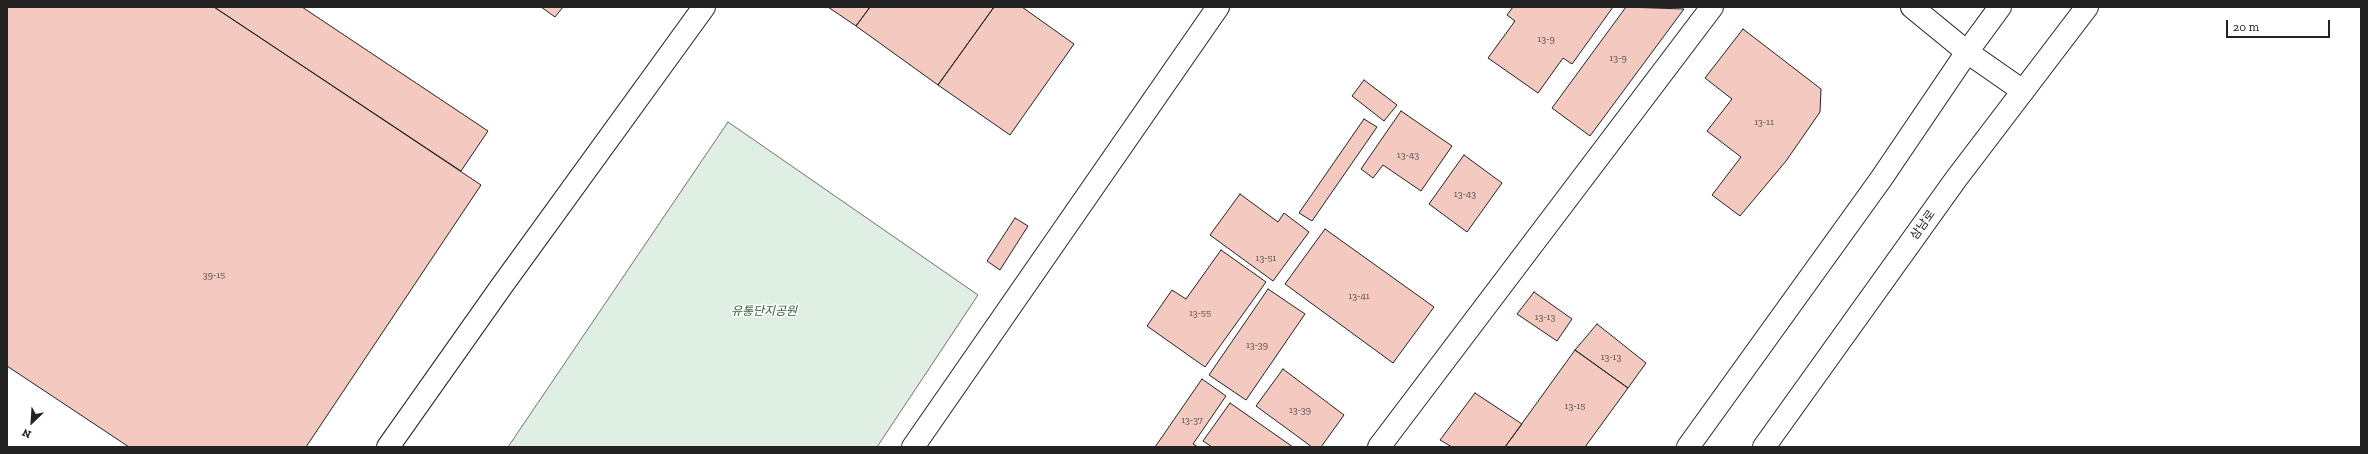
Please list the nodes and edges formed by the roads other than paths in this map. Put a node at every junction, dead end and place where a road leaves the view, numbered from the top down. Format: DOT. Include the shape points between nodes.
graph roads {
  1 [pos="704,7"];
  2 [pos="1218,7"];
  3 [pos="1712,7"];
  4 [pos="1912,7"];
  5 [pos="2000,7"];
  6 [pos="2087,7"];
  7 [pos="1967,52"];
  8 [pos="2023,91"];
  9 [pos="388,447"];
  10 [pos="913,447"];
  11 [pos="1379,447"];
  12 [pos="1688,447"];
  13 [pos="1764,447"];
  1 -- 9 [label="street"];
  2 -- 10 [label="street"];
  3 -- 11 [label="street"];
  4 -- 7 [label="street"];
  5 -- 7 [label="street"];
  6 -- 8 [label="street, 삼남로"];
  7 -- 8 [label="street"];
  7 -- 12 [label="street" via="1881,179"];
  8 -- 13 [label="street, 삼남로" via="1951,185"];
}
